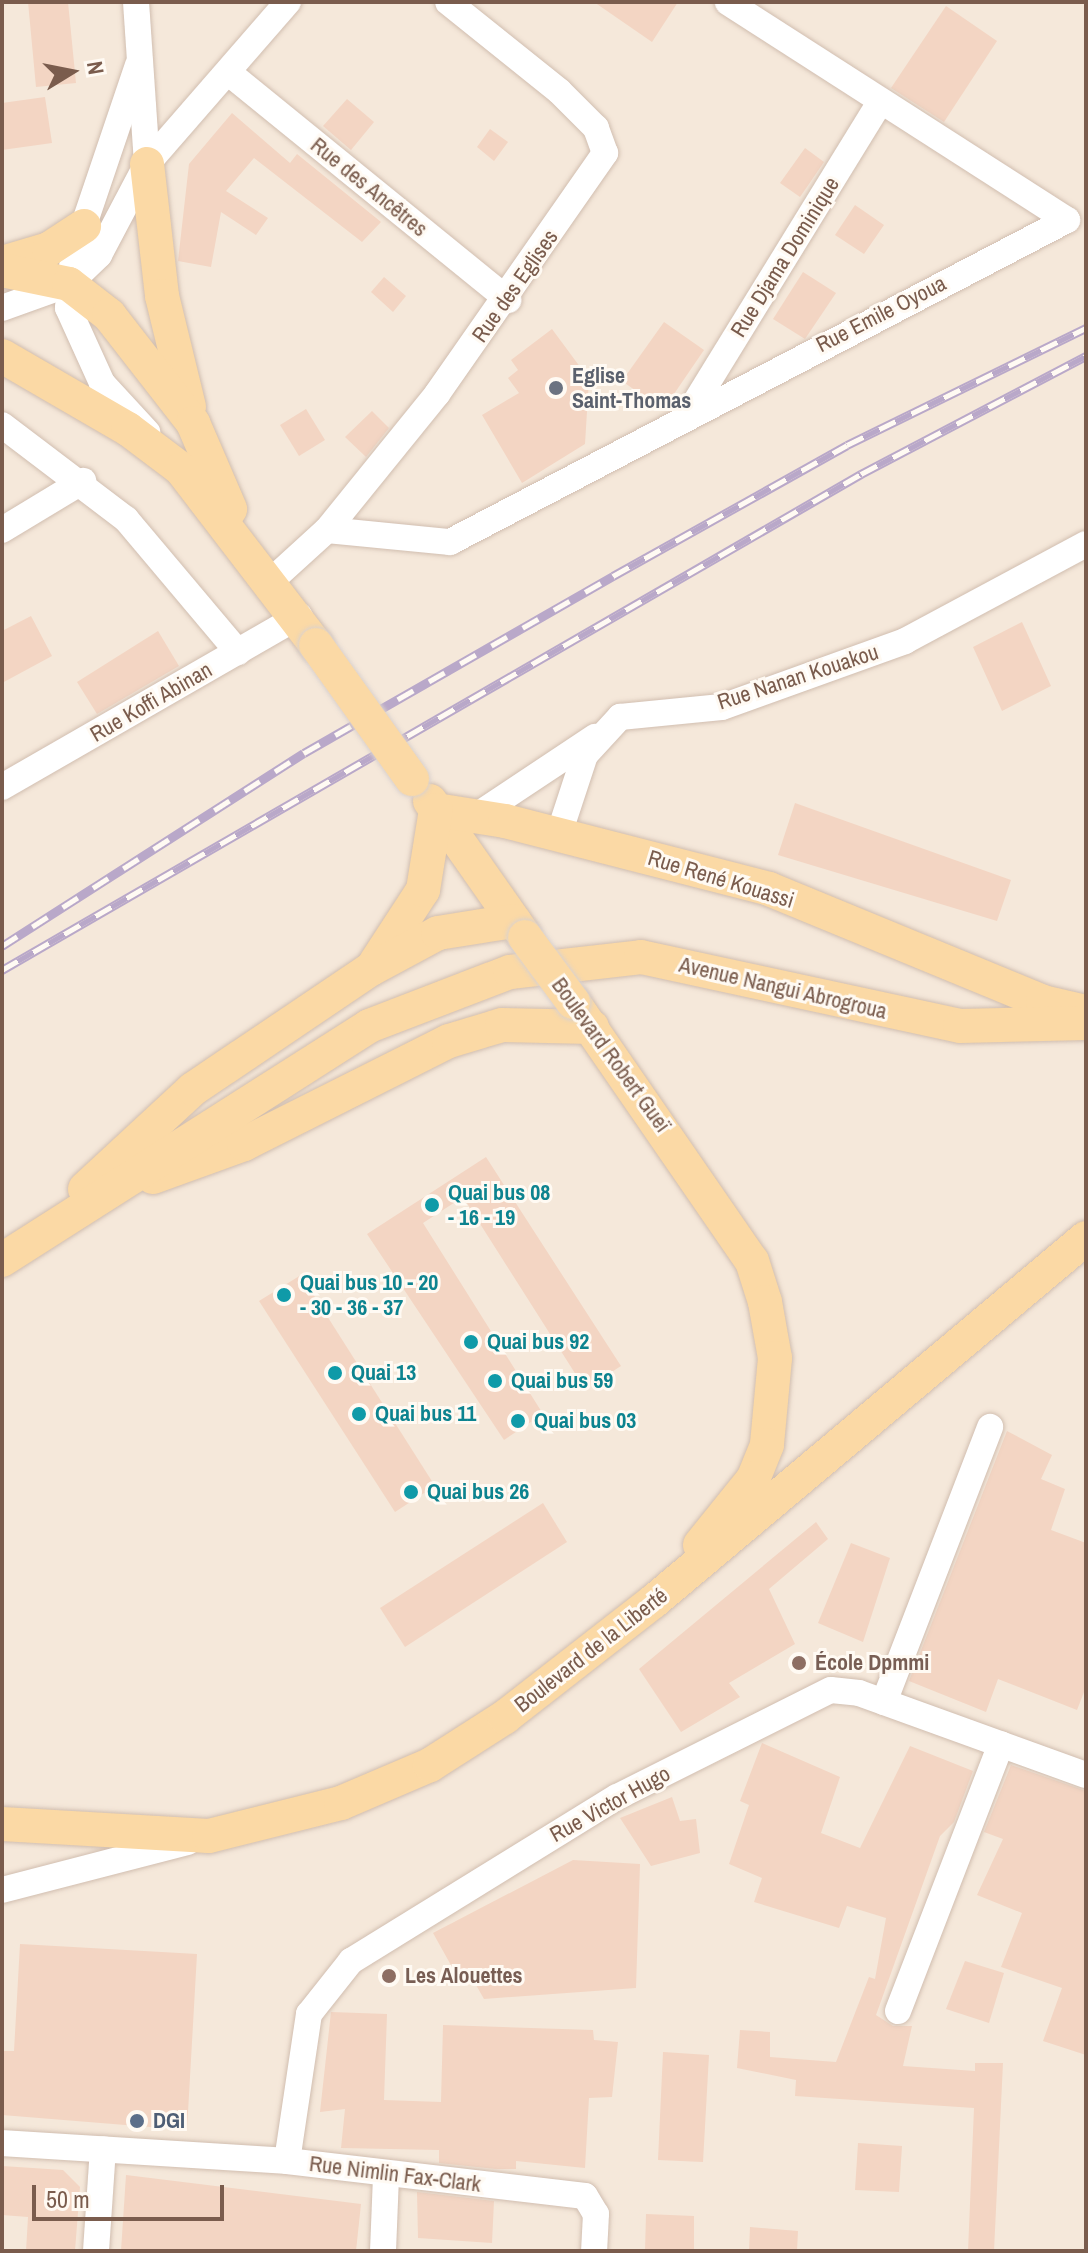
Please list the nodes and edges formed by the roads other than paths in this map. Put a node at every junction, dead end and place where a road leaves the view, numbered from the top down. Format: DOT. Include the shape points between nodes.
graph roads {
  1 [pos="136,2"];
  2 [pos="288,2"];
  3 [pos="448,2"];
  4 [pos="728,2"];
  5 [pos="138,65"];
  6 [pos="229,73"];
  7 [pos="880,102"];
  8 [pos="147,164"];
  9 [pos="1077,216"];
  10 [pos="84,226"];
  11 [pos="2,263"];
  12 [pos="2,270"];
  13 [pos="69,284"];
  14 [pos="508,300"];
  15 [pos="2,308"];
  16 [pos="2,356"];
  17 [pos="690,411"];
  18 [pos="193,423"];
  19 [pos="2,425"];
  20 [pos="167,456"];
  21 [pos="83,481"];
  22 [pos="2,530"];
  23 [pos="327,530"];
  24 [pos="244,542"];
  25 [pos="1086,544"];
  26 [pos="272,580"];
  27 [pos="308,630"];
  28 [pos="238,652"];
  29 [pos="598,735"];
  30 [pos="2,787"];
  31 [pos="436,810"];
  32 [pos="476,816"];
  33 [pos="559,834"];
  34 [pos="520,929"];
  35 [pos="371,969"];
  36 [pos="1086,1012"];
  37 [pos="1086,1023"];
  38 [pos="589,1025"];
  39 [pos="100,1194"];
  40 [pos="64,1214"];
  41 [pos="1086,1239"];
  42 [pos="2,1260"];
  43 [pos="990,1427"];
  44 [pos="654,1601"];
  45 [pos="884,1702"];
  46 [pos="1001,1744"];
  47 [pos="1086,1775"];
  48 [pos="2,1824"];
  49 [pos="209,1836"];
  50 [pos="2,1890"];
  51 [pos="898,2011"];
  52 [pos="2,2143"];
  53 [pos="103,2149"];
  54 [pos="287,2161"];
  55 [pos="386,2175"];
  56 [pos="96,2251"];
  57 [pos="383,2251"];
  58 [pos="594,2251"];
  1 -- 5 [label="street"];
  2 -- 6 [label="street"];
  3 -- 14 [label="street, Rue des Eglises" via="559,91 603,140 605,153"];
  4 -- 7 [label="street, Rue Emile Oyoua"];
  5 -- 8 [label="street"];
  5 -- 10 [label="street"];
  6 -- 8 [label="street"];
  6 -- 14 [label="street, Rue des Ancêtres"];
  7 -- 9 [label="street, Rue Emile Oyoua"];
  7 -- 17 [label="street, Rue Djama Dominique"];
  8 -- 13 [label="street" via="120,225"];
  8 -- 18 [label="main road" via="162,296"];
  9 -- 17 [label="street, Rue Emile Oyoua"];
  10 -- 11 [label="main road" via="49,249"];
  10 -- 13 [label="street"];
  12 -- 13 [label="main road, Boulevard Robert Gueï"];
  13 -- 15 [label="street"];
  13 -- 18 [label="main road, Boulevard Robert Gueï" via="129,336"];
  13 -- 20 [label="street" via="79,345 102,383"];
  14 -- 23 [label="street, Rue des Eglises"];
  16 -- 20 [label="main road, Boulevard Robert Gueï"];
  17 -- 23 [label="street, Rue Emile Oyoua" via="450,542"];
  18 -- 24 [label="main road, Boulevard Robert Gueï"];
  19 -- 21 [label="street"];
  20 -- 24 [label="main road, Boulevard Robert Gueï"];
  21 -- 22 [label="street"];
  21 -- 28 [label="street" via="178,574"];
  23 -- 26 [label="street, Rue des Eglises"];
  24 -- 26 [label="main road, Boulevard Robert Gueï"];
  25 -- 29 [label="street, Rue Nanan Kouakou" via="905,641 722,707 620,717"];
  26 -- 27 [label="main road, Boulevard Robert Gueï"];
  27 -- 28 [label="street, Rue Koffi Abinan"];
  27 -- 31 [label="main road, Boulevard Robert Gueï, bridge"];
  28 -- 30 [label="street, Rue Koffi Abinan"];
  29 -- 32 [label="street, Rue Nanan Kouakou"];
  29 -- 33 [label="street"];
  31 -- 32 [label="main road, Rue René Kouassi"];
  31 -- 34 [label="main road, Boulevard Robert Gueï"];
  31 -- 35 [label="main road" via="423,890"];
  32 -- 33 [label="main road, Rue René Kouassi"];
  33 -- 36 [label="main road, Rue René Kouassi" via="769,889 1043,1002"];
  34 -- 35 [label="main road, Avenue Nangui Abrogroua" via="438,933"];
  34 -- 38 [label="main road, Boulevard Robert Gueï, bridge"];
  35 -- 40 [label="main road, Avenue Nangui Abrogroua" via="193,1089 122,1150"];
  37 -- 39 [label="main road, Avenue Nangui Abrogroua" via="960,1026 641,957 536,967 439,994 369,1026"];
  38 -- 39 [label="main road" via="502,1025 449,1041 244,1144"];
  38 -- 44 [label="main road, Boulevard Robert Gueï" via="752,1261 765,1302 775,1401 754,1478"];
  39 -- 40 [label="main road, Avenue Nangui Abrogroua"];
  40 -- 42 [label="main road, Avenue Nangui Abrogroua"];
  41 -- 44 [label="main road, Boulevard de la Liberté"];
  43 -- 45 [label="street"];
  44 -- 49 [label="main road, Boulevard de la Liberté" via="505,1717 430,1765 341,1803"];
  45 -- 46 [label="street, Rue Victor Hugo"];
  45 -- 54 [label="street, Rue Victor Hugo" via="831,1690 617,1797 351,1961 309,2014"];
  46 -- 47 [label="street, Rue Victor Hugo"];
  46 -- 51 [label="street"];
  48 -- 49 [label="main road"];
  49 -- 50 [label="street, Boulevard de la Liberté"];
  52 -- 53 [label="street, Rue Nimlin Fax-Clark"];
  53 -- 54 [label="street, Rue Nimlin Fax-Clark"];
  53 -- 56 [label="street"];
  54 -- 55 [label="street, Rue Nimlin Fax-Clark"];
  55 -- 57 [label="street"];
  55 -- 58 [label="street, Rue Nimlin Fax-Clark" via="585,2196 596,2214"];
}
